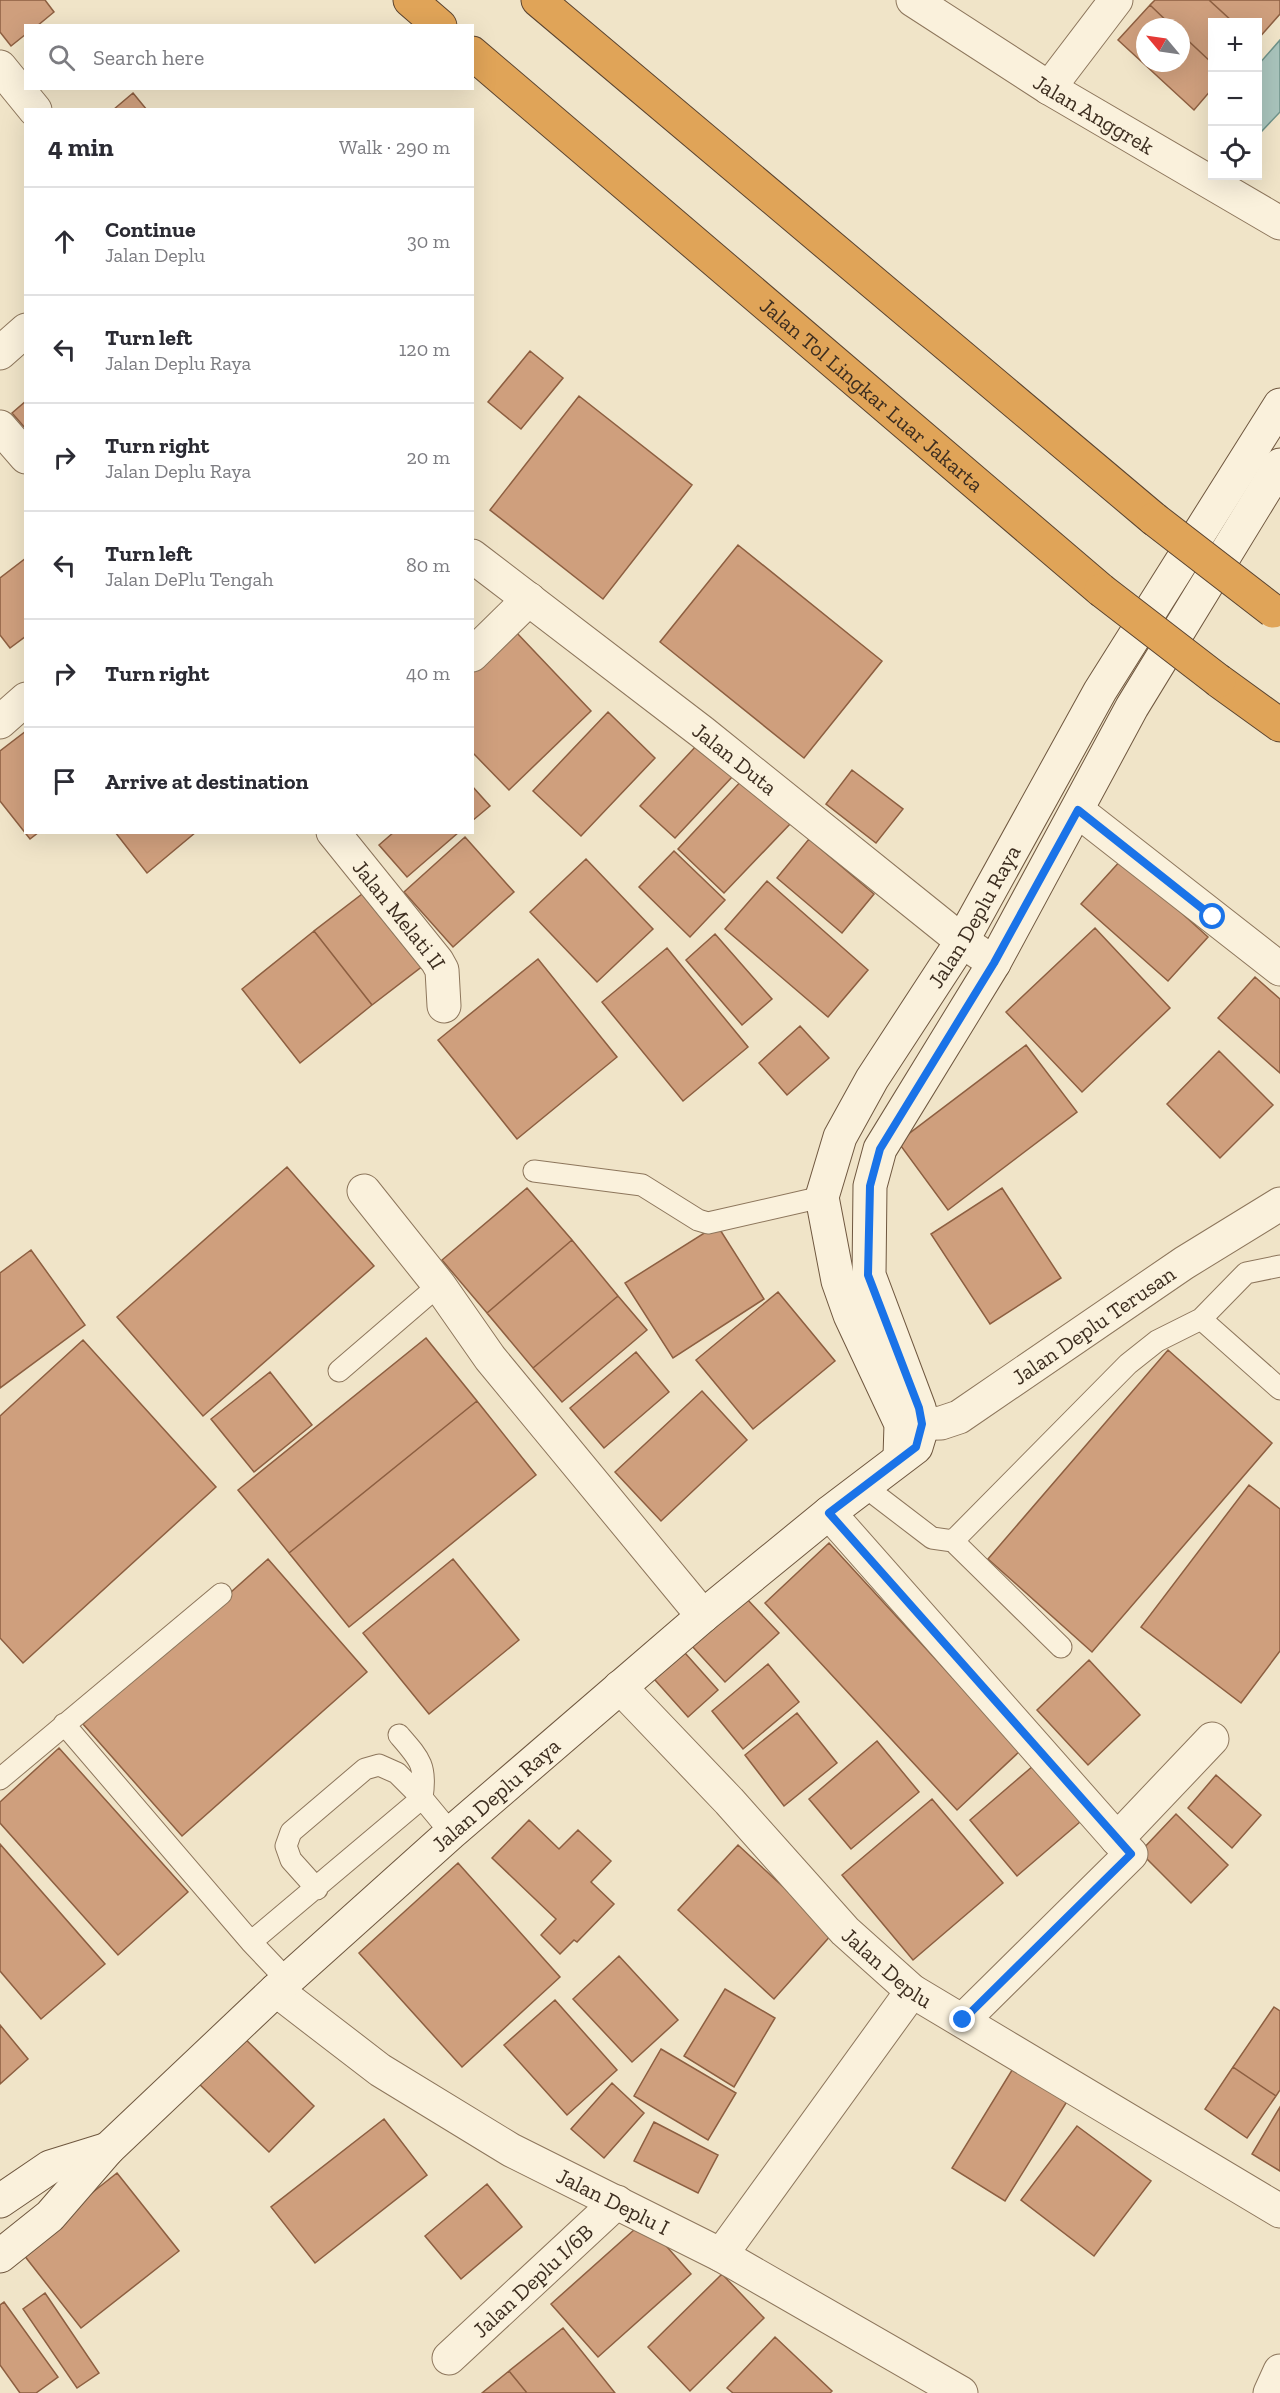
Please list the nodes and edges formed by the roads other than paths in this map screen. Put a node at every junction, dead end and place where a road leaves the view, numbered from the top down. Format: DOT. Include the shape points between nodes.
graph roads {
  1 [pos="410,0"];
  2 [pos="538,0"];
  3 [pos="913,0"];
  4 [pos="1116,0"];
  5 [pos="438,24"];
  6 [pos="474,55"];
  7 [pos="0,67"];
  8 [pos="1048,88"];
  9 [pos="33,108"];
  10 [pos="1280,223"];
  11 [pos="24,332"];
  12 [pos="0,352"];
  13 [pos="1280,405"];
  14 [pos="0,427"];
  15 [pos="24,455"];
  16 [pos="1280,465"];
  17 [pos="474,557"];
  18 [pos="530,599"];
  19 [pos="1277,613"];
  20 [pos="474,653"];
  21 [pos="24,701"];
  22 [pos="0,722"];
  23 [pos="1280,725"];
  24 [pos="1078,810"];
  25 [pos="335,834"];
  26 [pos="962,941"];
  27 [pos="994,963"];
  28 [pos="1280,969"];
  29 [pos="444,1006"];
  30 [pos="534,1171"];
  31 [pos="364,1191"];
  32 [pos="822,1197"];
  33 [pos="1280,1204"];
  34 [pos="1280,1266"];
  35 [pos="853,1278"];
  36 [pos="440,1285"];
  37 [pos="1201,1319"];
  38 [pos="339,1371"];
  39 [pos="1280,1389"];
  40 [pos="912,1424"];
  41 [pos="864,1486"];
  42 [pos="829,1513"];
  43 [pos="953,1542"];
  44 [pos="221,1594"];
  45 [pos="703,1616"];
  46 [pos="1061,1647"];
  47 [pos="620,1687"];
  48 [pos="64,1724"];
  49 [pos="399,1735"];
  50 [pos="1212,1739"];
  51 [pos="0,1779"];
  52 [pos="422,1798"];
  53 [pos="452,1833"];
  54 [pos="1117,1839"];
  55 [pos="317,1889"];
  56 [pos="251,1942"];
  57 [pos="282,1985"];
  58 [pos="912,1990"];
  59 [pos="963,2020"];
  60 [pos="108,2149"];
  61 [pos="0,2200"];
  62 [pos="617,2202"];
  63 [pos="1280,2211"];
  64 [pos="721,2255"];
  65 [pos="0,2256"];
  66 [pos="449,2358"];
  67 [pos="1280,2372"];
  68 [pos="939,2388"];
  69 [pos="1270,2393"];
  1 -- 5 [label="highway"];
  2 -- 19 [label="highway, bridge" via="1154,519"];
  3 -- 8 [label="street, Jalan Anggrek"];
  4 -- 8 [label="street"];
  6 -- 23 [label="highway, Jalan Tol Lingkar Luar Jakarta, bridge" via="1101,591"];
  7 -- 9 [label="street"];
  8 -- 10 [label="street, Jalan Anggrek"];
  11 -- 12 [label="street"];
  13 -- 26 [label="street, Jalan Deplu Raya" via="1100,691"];
  14 -- 15 [label="street"];
  16 -- 24 [label="street, Jalan Deplu Raya" via="1132,707"];
  17 -- 18 [label="street, Jalan Duta"];
  18 -- 20 [label="street"];
  18 -- 26 [label="street, Jalan Duta"];
  21 -- 22 [label="street"];
  24 -- 27 [label="street, Jalan Deplu Raya"];
  24 -- 28 [label="street"];
  25 -- 29 [label="street, Jalan Melati II" via="437,961"];
  26 -- 27 [label="street, Jalan Duta"];
  26 -- 32 [label="street, Jalan Deplu Raya" via="872,1079 840,1137"];
  27 -- 35 [label="street, Jalan Deplu Raya" via="880,1149"];
  30 -- 32 [label="lane" via="642,1185 698,1220 708,1222"];
  31 -- 36 [label="street"];
  32 -- 35 [label="street, Jalan Deplu Raya"];
  33 -- 40 [label="street, Jalan Deplu Terusan" via="1184,1263 959,1417 941,1423"];
  34 -- 37 [label="lane" via="1246,1273"];
  35 -- 40 [label="street, Jalan Deplu Raya" via="850,1315"];
  36 -- 38 [label="lane"];
  36 -- 45 [label="street" via="490,1358"];
  37 -- 39 [label="lane"];
  37 -- 43 [label="lane" via="1157,1341 1128,1364"];
  40 -- 41 [label="street, Jalan Deplu Raya" via="900,1458"];
  41 -- 42 [label="street, Jalan Deplu Raya"];
  41 -- 43 [label="lane" via="932,1538"];
  42 -- 45 [label="street, Jalan Deplu Raya"];
  42 -- 54 [label="street"];
  43 -- 46 [label="lane"];
  44 -- 48 [label="lane"];
  45 -- 47 [label="street, Jalan Deplu Raya"];
  47 -- 53 [label="street, Jalan Deplu Raya"];
  47 -- 58 [label="street, Jalan Deplu" via="845,1931"];
  48 -- 51 [label="lane"];
  48 -- 56 [label="lane"];
  49 -- 52 [label="lane" via="416,1754 426,1776"];
  50 -- 54 [label="street"];
  52 -- 53 [label="lane"];
  52 -- 55 [label="lane"];
  52 -- 55 [label="lane" via="397,1773 379,1765 365,1769 291,1832 286,1846 291,1860"];
  53 -- 57 [label="street, Jalan Deplu Raya"];
  54 -- 59 [label="street" via="1131,1854"];
  55 -- 56 [label="lane"];
  56 -- 57 [label="lane"];
  57 -- 60 [label="street, Jalan Deplu Raya"];
  57 -- 62 [label="street, Jalan Deplu I" via="380,2070 512,2150"];
  58 -- 59 [label="street, Jalan Deplu"];
  58 -- 64 [label="street"];
  59 -- 63 [label="street, Jalan Deplu"];
  60 -- 61 [label="street, Jalan Deplu Raya" via="50,2167"];
  60 -- 65 [label="street, Jalan Deplu Raya" via="50,2216"];
  62 -- 64 [label="street, Jalan Deplu I"];
  62 -- 66 [label="street, Jalan Deplu I/6B"];
  64 -- 68 [label="street, Jalan Deplu I"];
  67 -- 69 [label="street"];
}
